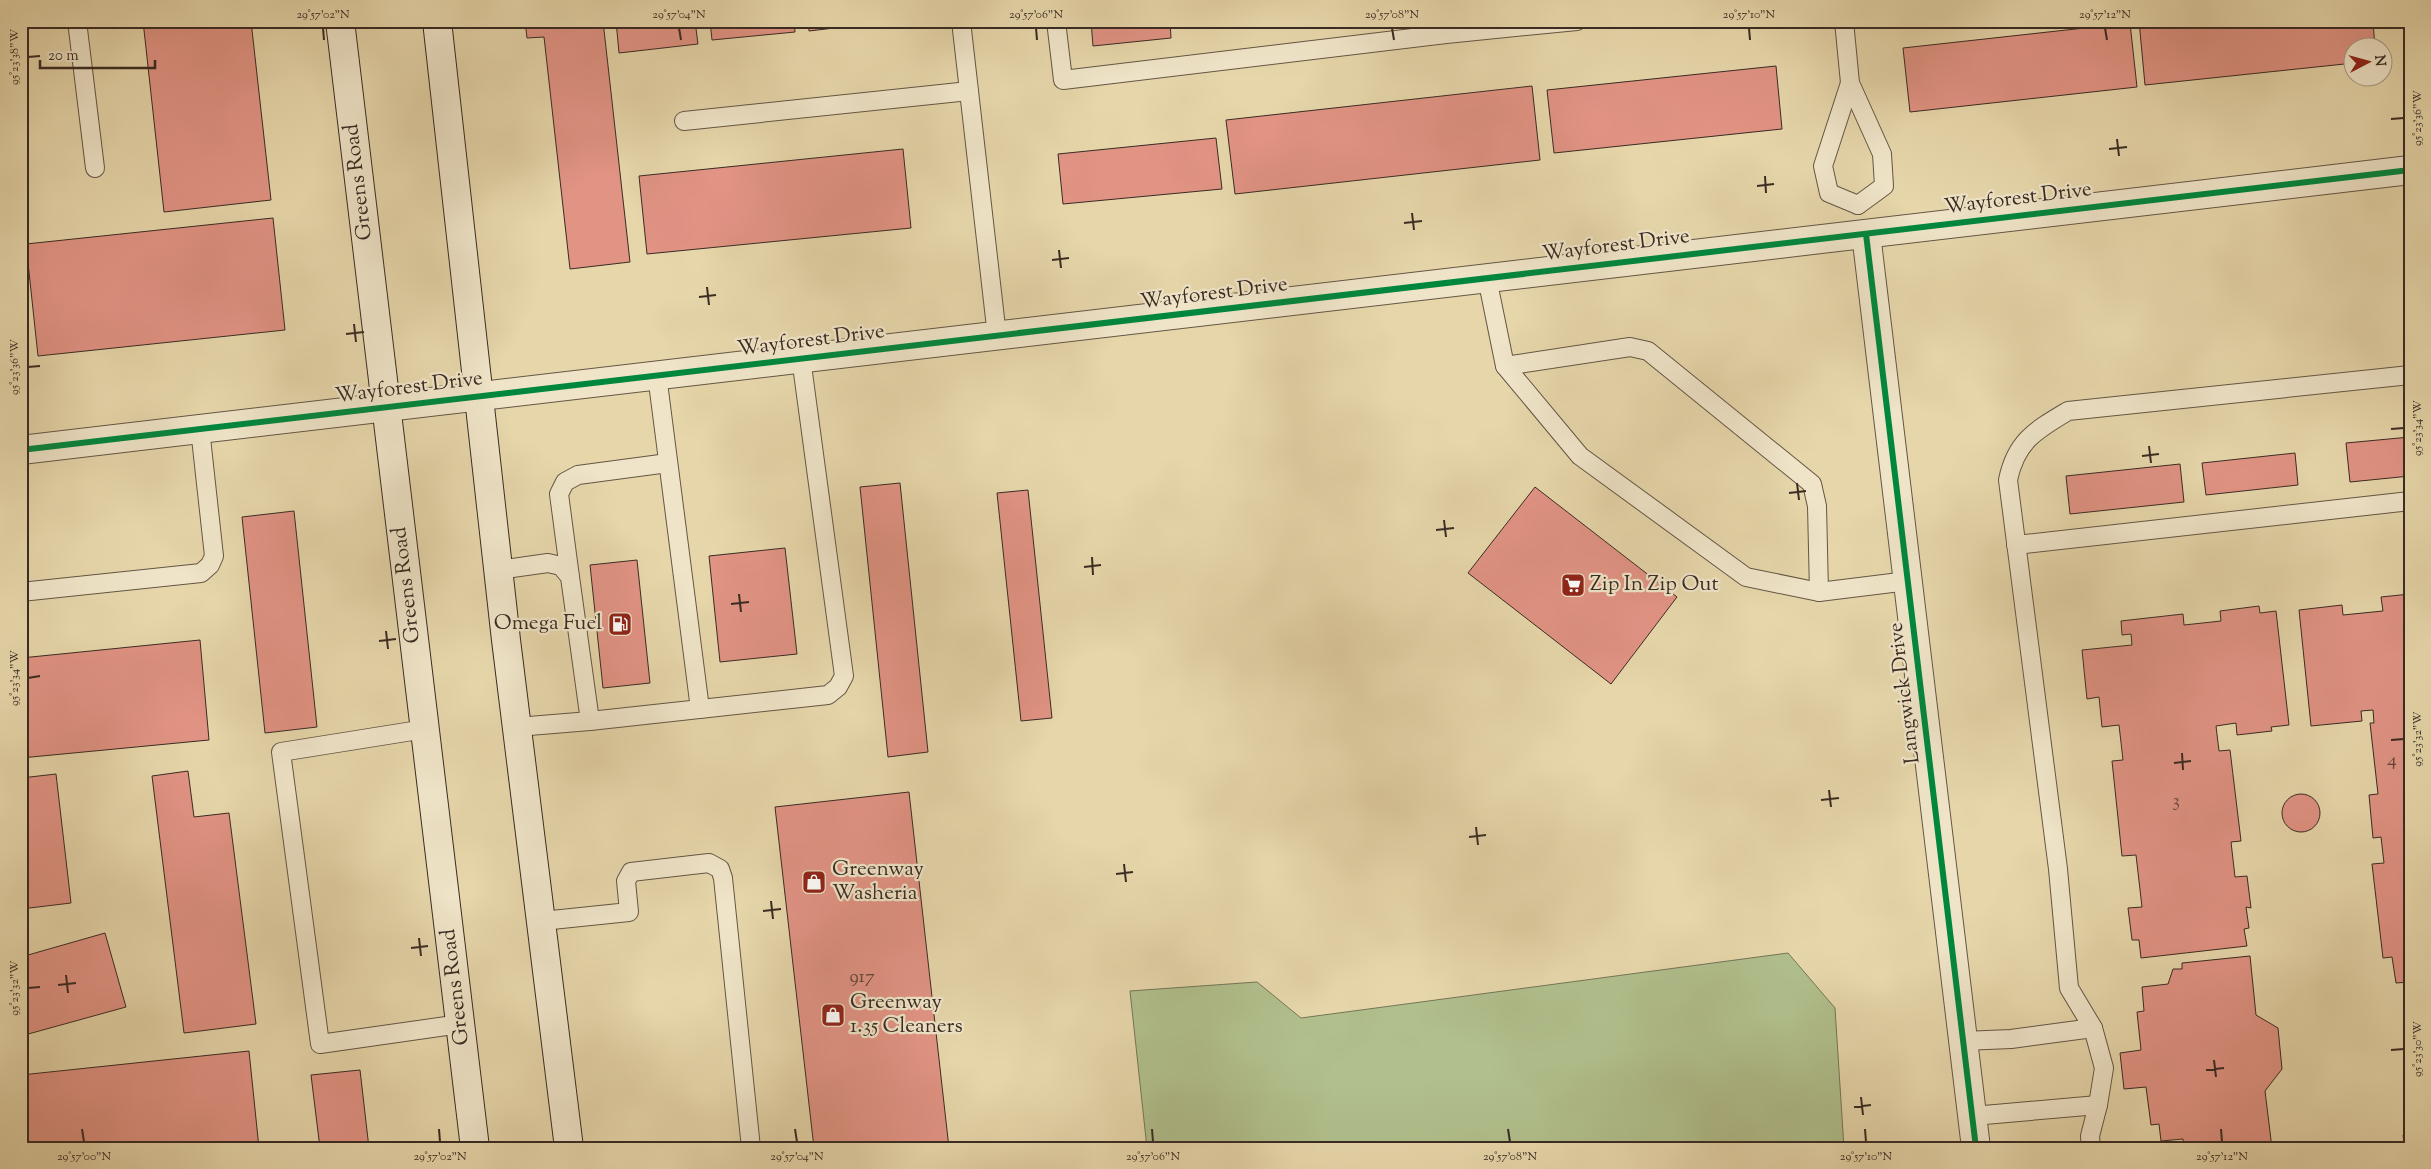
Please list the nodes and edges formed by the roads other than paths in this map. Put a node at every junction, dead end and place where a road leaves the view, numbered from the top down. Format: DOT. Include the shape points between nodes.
graph roads {
  1 [pos="77,21"];
  2 [pos="340,21"];
  3 [pos="437,21"];
  4 [pos="961,21"];
  5 [pos="1056,21"];
  6 [pos="1576,21"];
  7 [pos="1844,21"];
  8 [pos="1850,83"];
  9 [pos="969,92"];
  10 [pos="684,121"];
  11 [pos="95,168"];
  12 [pos="2410,170"];
  13 [pos="1858,205"];
  14 [pos="1866,234"];
  15 [pos="1487,278"];
  16 [pos="997,336"];
  17 [pos="801,358"];
  18 [pos="1506,366"];
  19 [pos="657,375"];
  20 [pos="2410,375"];
  21 [pos="479,396"];
  22 [pos="386,407"];
  23 [pos="200,429"];
  24 [pos="21,450"];
  25 [pos="668,463"];
  26 [pos="2410,501"];
  27 [pos="2016,545"];
  28 [pos="498,570"];
  29 [pos="570,577"];
  30 [pos="1908,581"];
  31 [pos="21,592"];
  32 [pos="1819,592"];
  33 [pos="700,709"];
  34 [pos="590,721"];
  35 [pos="517,727"];
  36 [pos="425,729"];
  37 [pos="542,921"];
  38 [pos="460,1024"];
  39 [pos="2093,1028"];
  40 [pos="1963,1041"];
  41 [pos="2098,1105"];
  42 [pos="1972,1116"];
  43 [pos="475,1148"];
  44 [pos="569,1148"];
  45 [pos="751,1148"];
  46 [pos="1976,1148"];
  47 [pos="2091,1148"];
  1 -- 11 [label="lane"];
  2 -- 22 [label="street, Greens Road"];
  3 -- 21 [label="street"];
  4 -- 9 [label="lane"];
  5 -- 6 [label="lane" via="1064,80"];
  7 -- 8 [label="lane"];
  8 -- 13 [label="lane" via="1882,154 1884,186"];
  8 -- 13 [label="lane" via="1823,166 1829,193"];
  9 -- 10 [label="lane"];
  9 -- 16 [label="lane"];
  12 -- 14 [label="street, Wayforest Drive"];
  13 -- 14 [label="lane"];
  14 -- 15 [label="street, Wayforest Drive"];
  14 -- 30 [label="street, Langwick Drive"];
  15 -- 16 [label="street, Wayforest Drive"];
  15 -- 18 [label="lane"];
  16 -- 17 [label="street, Wayforest Drive"];
  17 -- 19 [label="street, Wayforest Drive"];
  17 -- 33 [label="lane" via="844,676 838,688 828,695"];
  18 -- 32 [label="lane" via="1580,456 1746,577"];
  18 -- 32 [label="lane" via="1630,347 1648,351 1812,484 1817,506"];
  19 -- 21 [label="street, Wayforest Drive"];
  19 -- 25 [label="lane"];
  20 -- 27 [label="lane" via="2068,411 2026,439 2012,461 2008,480"];
  21 -- 22 [label="street, Wayforest Drive"];
  21 -- 28 [label="street"];
  22 -- 23 [label="street, Wayforest Drive"];
  22 -- 36 [label="street, Greens Road"];
  23 -- 24 [label="street, Wayforest Drive"];
  23 -- 31 [label="lane" via="214,556 210,565 201,573"];
  25 -- 29 [label="lane" via="578,475 566,482 559,494"];
  25 -- 33 [label="lane"];
  26 -- 27 [label="lane"];
  27 -- 39 [label="lane" via="2070,988"];
  28 -- 29 [label="lane" via="548,563 561,566"];
  28 -- 35 [label="street"];
  29 -- 34 [label="lane"];
  30 -- 32 [label="lane"];
  30 -- 40 [label="street, Langwick Drive"];
  33 -- 34 [label="lane"];
  34 -- 35 [label="lane"];
  35 -- 37 [label="street"];
  36 -- 38 [label="street, Greens Road"];
  36 -- 38 [label="lane" via="281,752 320,1044"];
  37 -- 44 [label="street"];
  37 -- 45 [label="lane" via="629,912 626,881 631,872 709,863 720,869"];
  38 -- 43 [label="street, Greens Road"];
  39 -- 40 [label="lane" via="2011,1039"];
  39 -- 41 [label="lane" via="2104,1068"];
  40 -- 42 [label="street, Langwick Drive"];
  41 -- 42 [label="lane"];
  41 -- 47 [label="lane" via="2090,1136"];
  42 -- 46 [label="street, Langwick Drive"];
}
